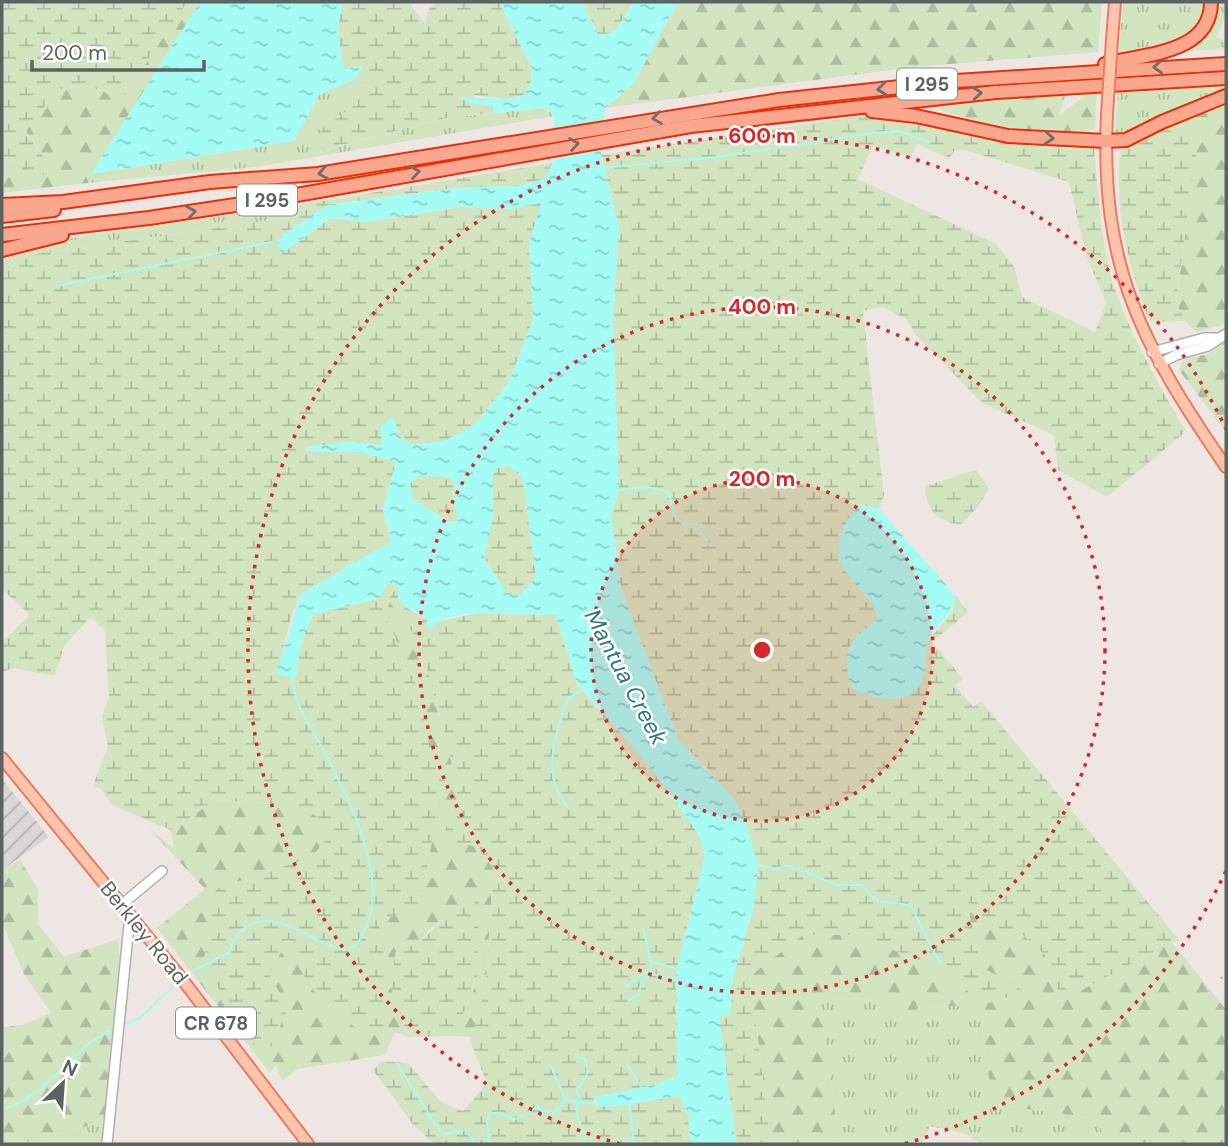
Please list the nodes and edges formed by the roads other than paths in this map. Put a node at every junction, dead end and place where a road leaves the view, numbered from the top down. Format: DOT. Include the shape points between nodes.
graph roads {
  1 [pos="1115,2"];
  2 [pos="1211,2"];
  3 [pos="1226,64"];
  4 [pos="1070,73"];
  5 [pos="1226,78"];
  6 [pos="1226,96"];
  7 [pos="691,126"];
  8 [pos="1106,141"];
  9 [pos="262,180"];
  10 [pos="2,205"];
  11 [pos="2,216"];
  12 [pos="149,218"];
  13 [pos="2,235"];
  14 [pos="2,250"];
  15 [pos="1223,336"];
  16 [pos="1152,352"];
  17 [pos="1159,364"];
  18 [pos="1226,467"];
  19 [pos="2,758"];
  20 [pos="162,871"];
  21 [pos="121,905"];
  22 [pos="130,915"];
  23 [pos="107,1144"];
  24 [pos="308,1144"];
  1 -- 8 [label="main road, bridge"];
  2 -- 4 [label="highway" via="1211,17 1188,43"];
  3 -- 4 [label="highway, I 295, one-way"];
  4 -- 9 [label="highway, I 295, one-way" via="779,100"];
  7 -- 5 [label="highway, I 295, one-way" via="942,97"];
  6 -- 8 [label="highway" via="1126,140"];
  7 -- 8 [label="highway, one-way" via="721,128 888,110 1008,136"];
  12 -- 7 [label="highway, I 295, one-way"];
  8 -- 16 [label="main road" via="1105,183 1113,240"];
  9 -- 10 [label="highway"];
  9 -- 11 [label="highway, I 295"];
  12 -- 13 [label="highway, I 295"];
  12 -- 14 [label="highway"];
  15 -- 16 [label="street"];
  15 -- 17 [label="street"];
  16 -- 17 [label="main road"];
  17 -- 18 [label="main road"];
  19 -- 21 [label="main road, Berkley Road / CR 678"];
  20 -- 21 [label="street"];
  21 -- 22 [label="main road, Berkley Road / CR 678"];
  22 -- 23 [label="street"];
  22 -- 24 [label="main road, Berkley Road / CR 678"];
}
